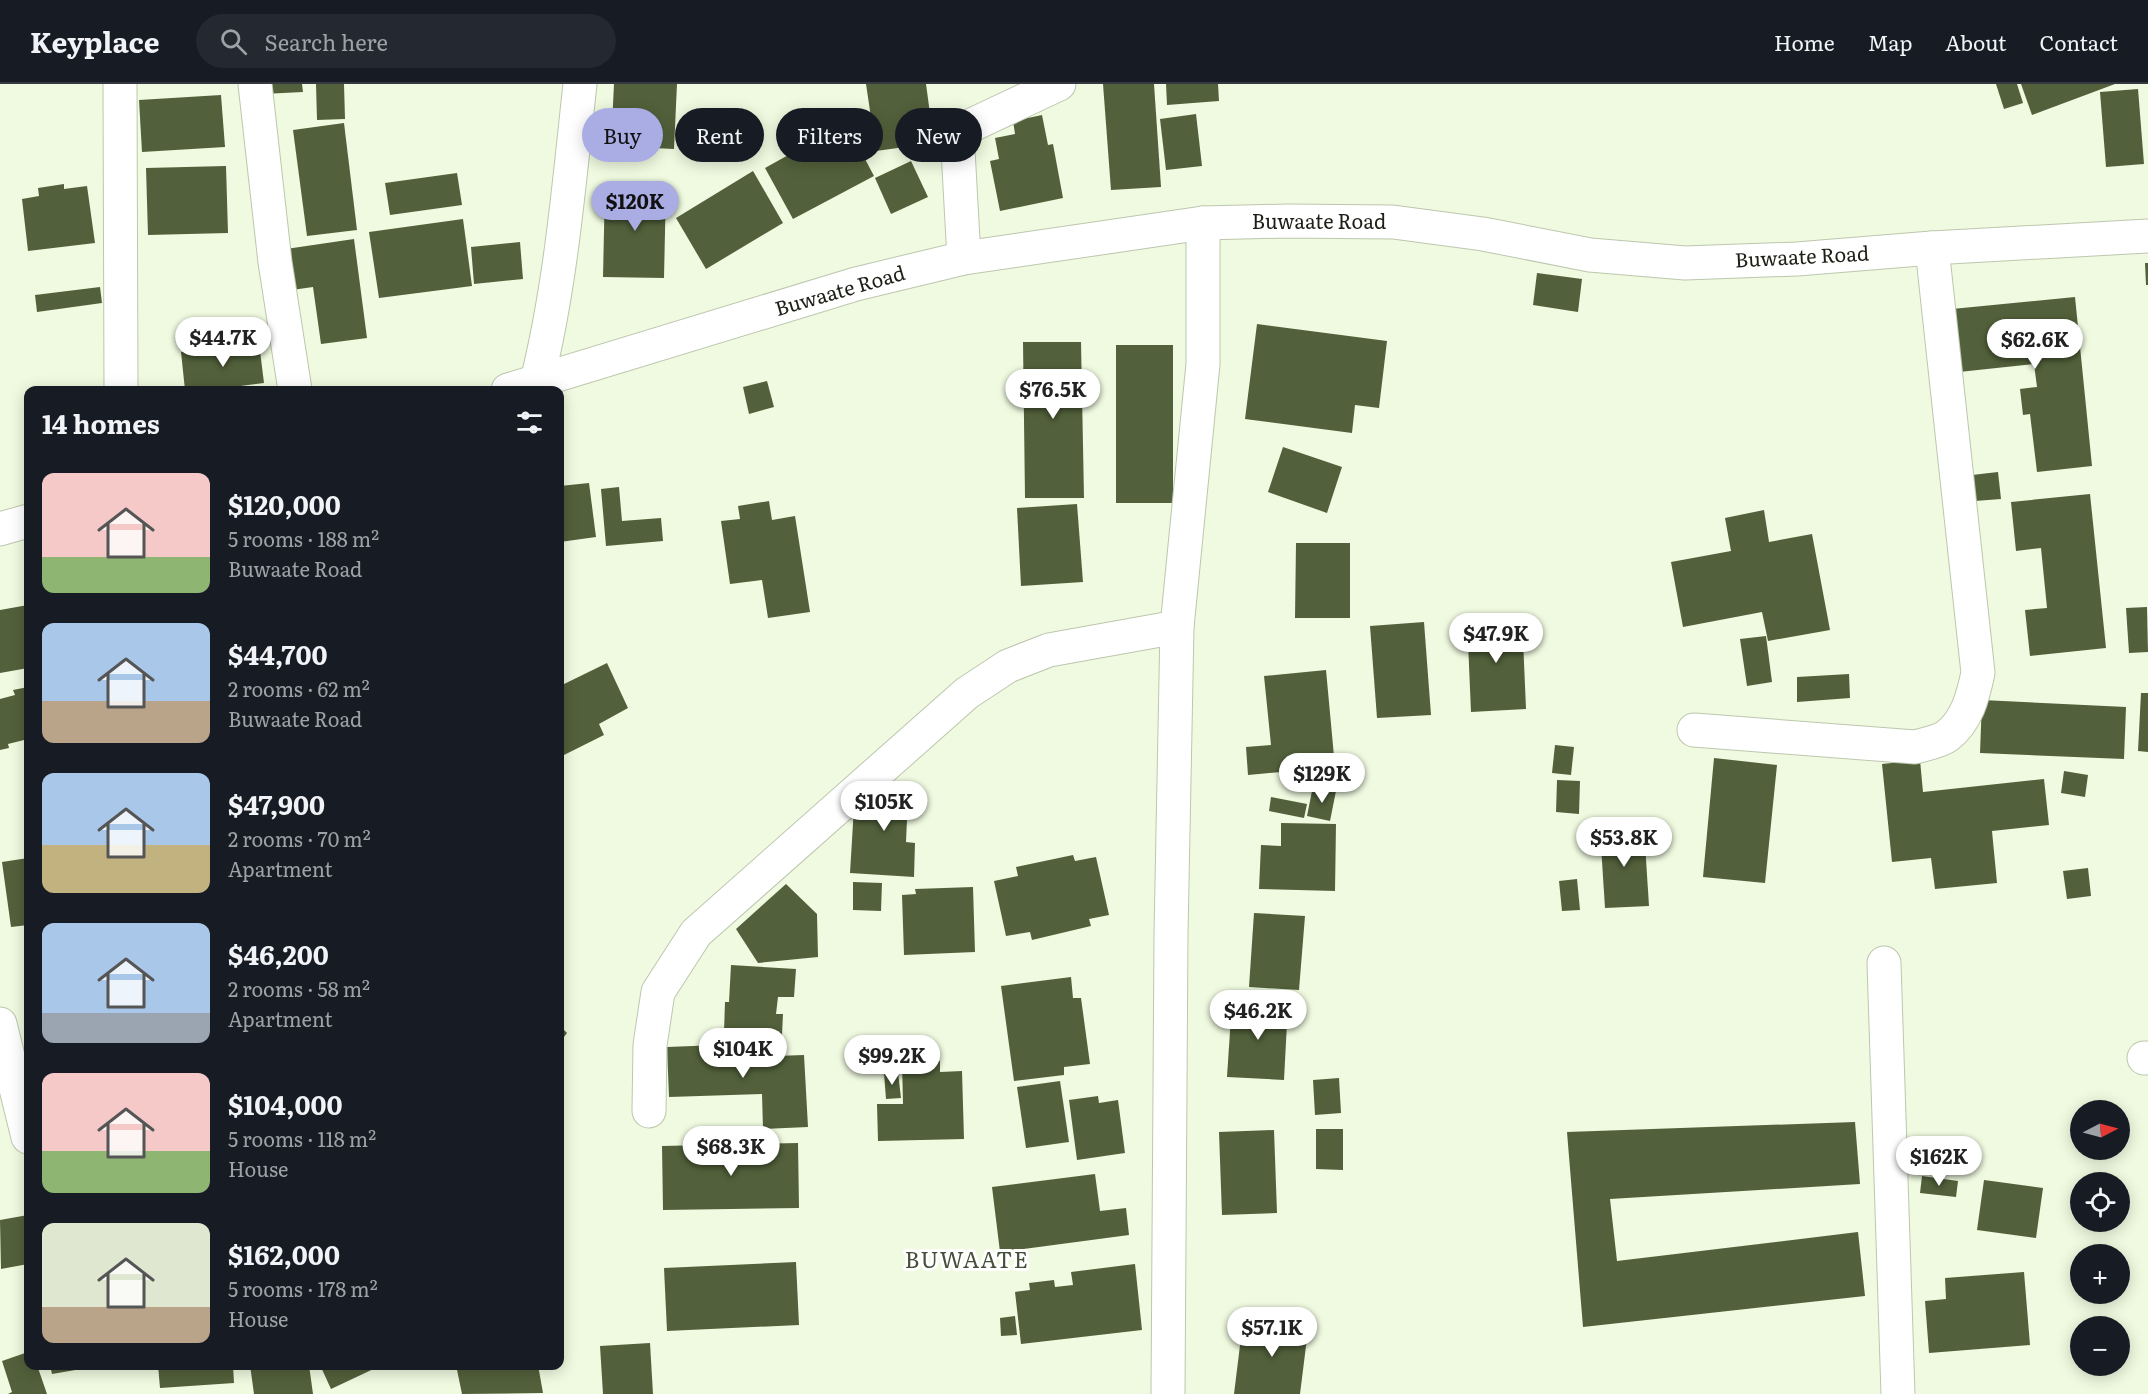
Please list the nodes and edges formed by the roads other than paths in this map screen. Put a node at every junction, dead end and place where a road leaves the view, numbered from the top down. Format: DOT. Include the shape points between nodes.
graph roads {
  1 [pos="120,84"];
  2 [pos="255,84"];
  3 [pos="579,84"];
  4 [pos="1059,84"];
  5 [pos="1203,223"];
  6 [pos="2148,236"];
  7 [pos="1932,248"];
  8 [pos="964,258"];
  9 [pos="121,386"];
  10 [pos="294,386"];
  11 [pos="522,386"];
  12 [pos="24,522"];
  13 [pos="0,529"];
  14 [pos="1177,627"];
  15 [pos="1694,730"];
  16 [pos="1884,963"];
  17 [pos="0,1024"];
  18 [pos="649,1111"];
  19 [pos="24,1121"];
  20 [pos="1168,1394"];
  21 [pos="1898,1394"];
  1 -- 9 [label="street"];
  2 -- 10 [label="street" via="275,262"];
  3 -- 11 [label="street" via="549,335"];
  4 -- 8 [label="street" via="957,132"];
  5 -- 7 [label="street, Buwaate Road" via="1393,222 1484,234 1590,255 1685,263"];
  5 -- 8 [label="street, Buwaate Road"];
  5 -- 14 [label="street" via="1203,364"];
  6 -- 7 [label="street, Buwaate Road"];
  7 -- 15 [label="street" via="1978,673 1962,720 1946,737 1915,747"];
  8 -- 11 [label="street, Buwaate Road" via="856,284"];
  12 -- 13 [label="street"];
  14 -- 18 [label="street" via="1049,650 999,672 966,693 696,933 658,992 650,1045"];
  14 -- 20 [label="street"];
  16 -- 21 [label="street"];
  17 -- 19 [label="street"];
}
